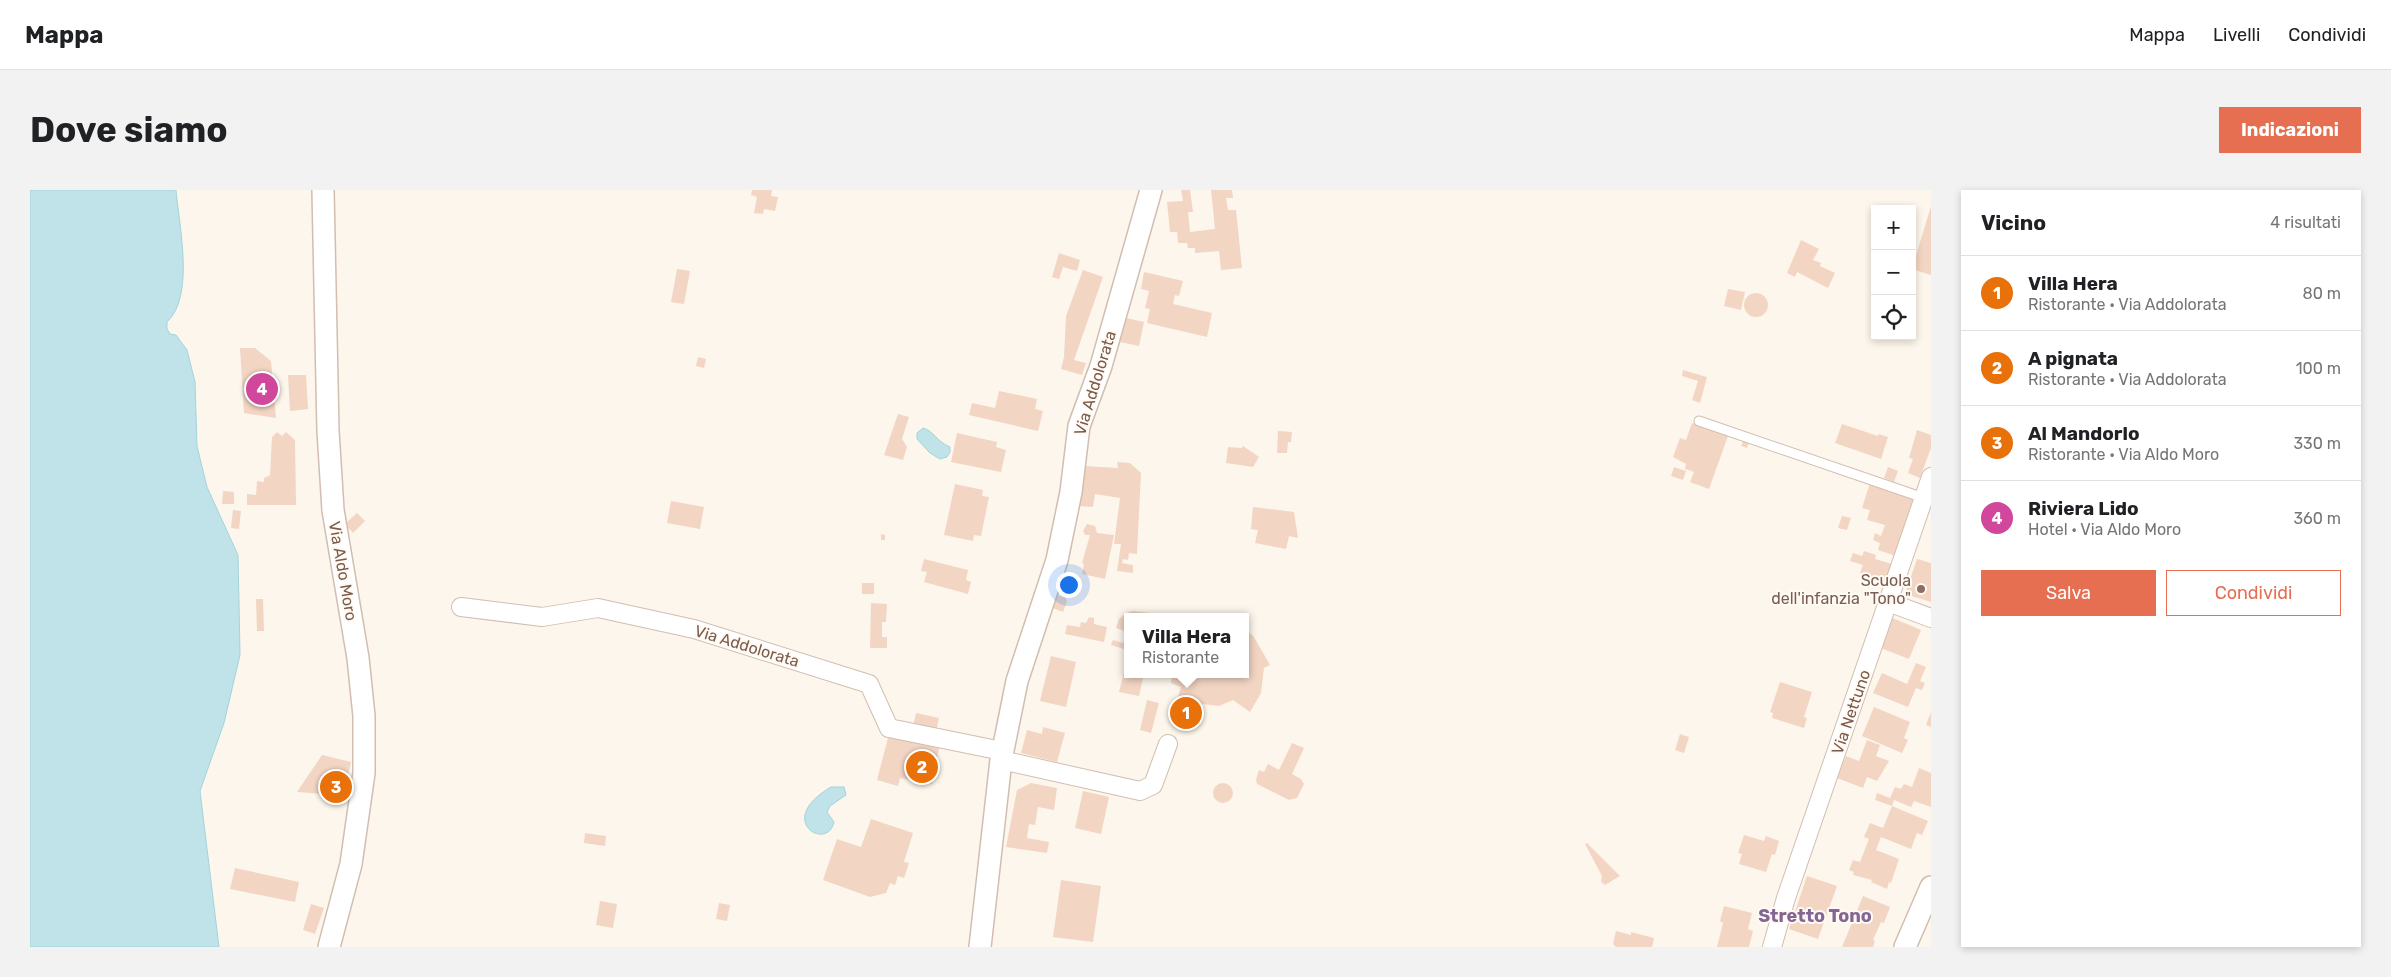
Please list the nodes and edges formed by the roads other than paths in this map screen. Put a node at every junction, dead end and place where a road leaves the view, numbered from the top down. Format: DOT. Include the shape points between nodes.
graph roads {
  1 [pos="323,190"];
  2 [pos="1151,190"];
  3 [pos="1699,421"];
  4 [pos="1931,477"];
  5 [pos="1924,498"];
  6 [pos="1888,602"];
  7 [pos="461,607"];
  8 [pos="1931,618"];
  9 [pos="1168,744"];
  10 [pos="1002,755"];
  11 [pos="1931,887"];
  12 [pos="329,947"];
  13 [pos="980,947"];
  14 [pos="1772,947"];
  15 [pos="1906,947"];
  1 -- 12 [label="street, Via Aldo Moro" via="328,431 333,510 358,658 364,716 364,773 352,864"];
  2 -- 10 [label="street, Via Addolorata" via="1101,366 1079,426 1071,492 1057,560 1017,681"];
  3 -- 5 [label="lane"];
  4 -- 5 [label="street, Via Nettuno"];
  5 -- 6 [label="street, Via Nettuno"];
  6 -- 8 [label="street"];
  6 -- 14 [label="street, Via Nettuno"];
  7 -- 10 [label="street, Via Addolorata" via="542,617 598,608 694,629 869,684 889,728"];
  9 -- 10 [label="street, Via Addolorata" via="1153,785 1140,791"];
  10 -- 13 [label="street, Via Addolorata"];
  11 -- 15 [label="street"];
}
